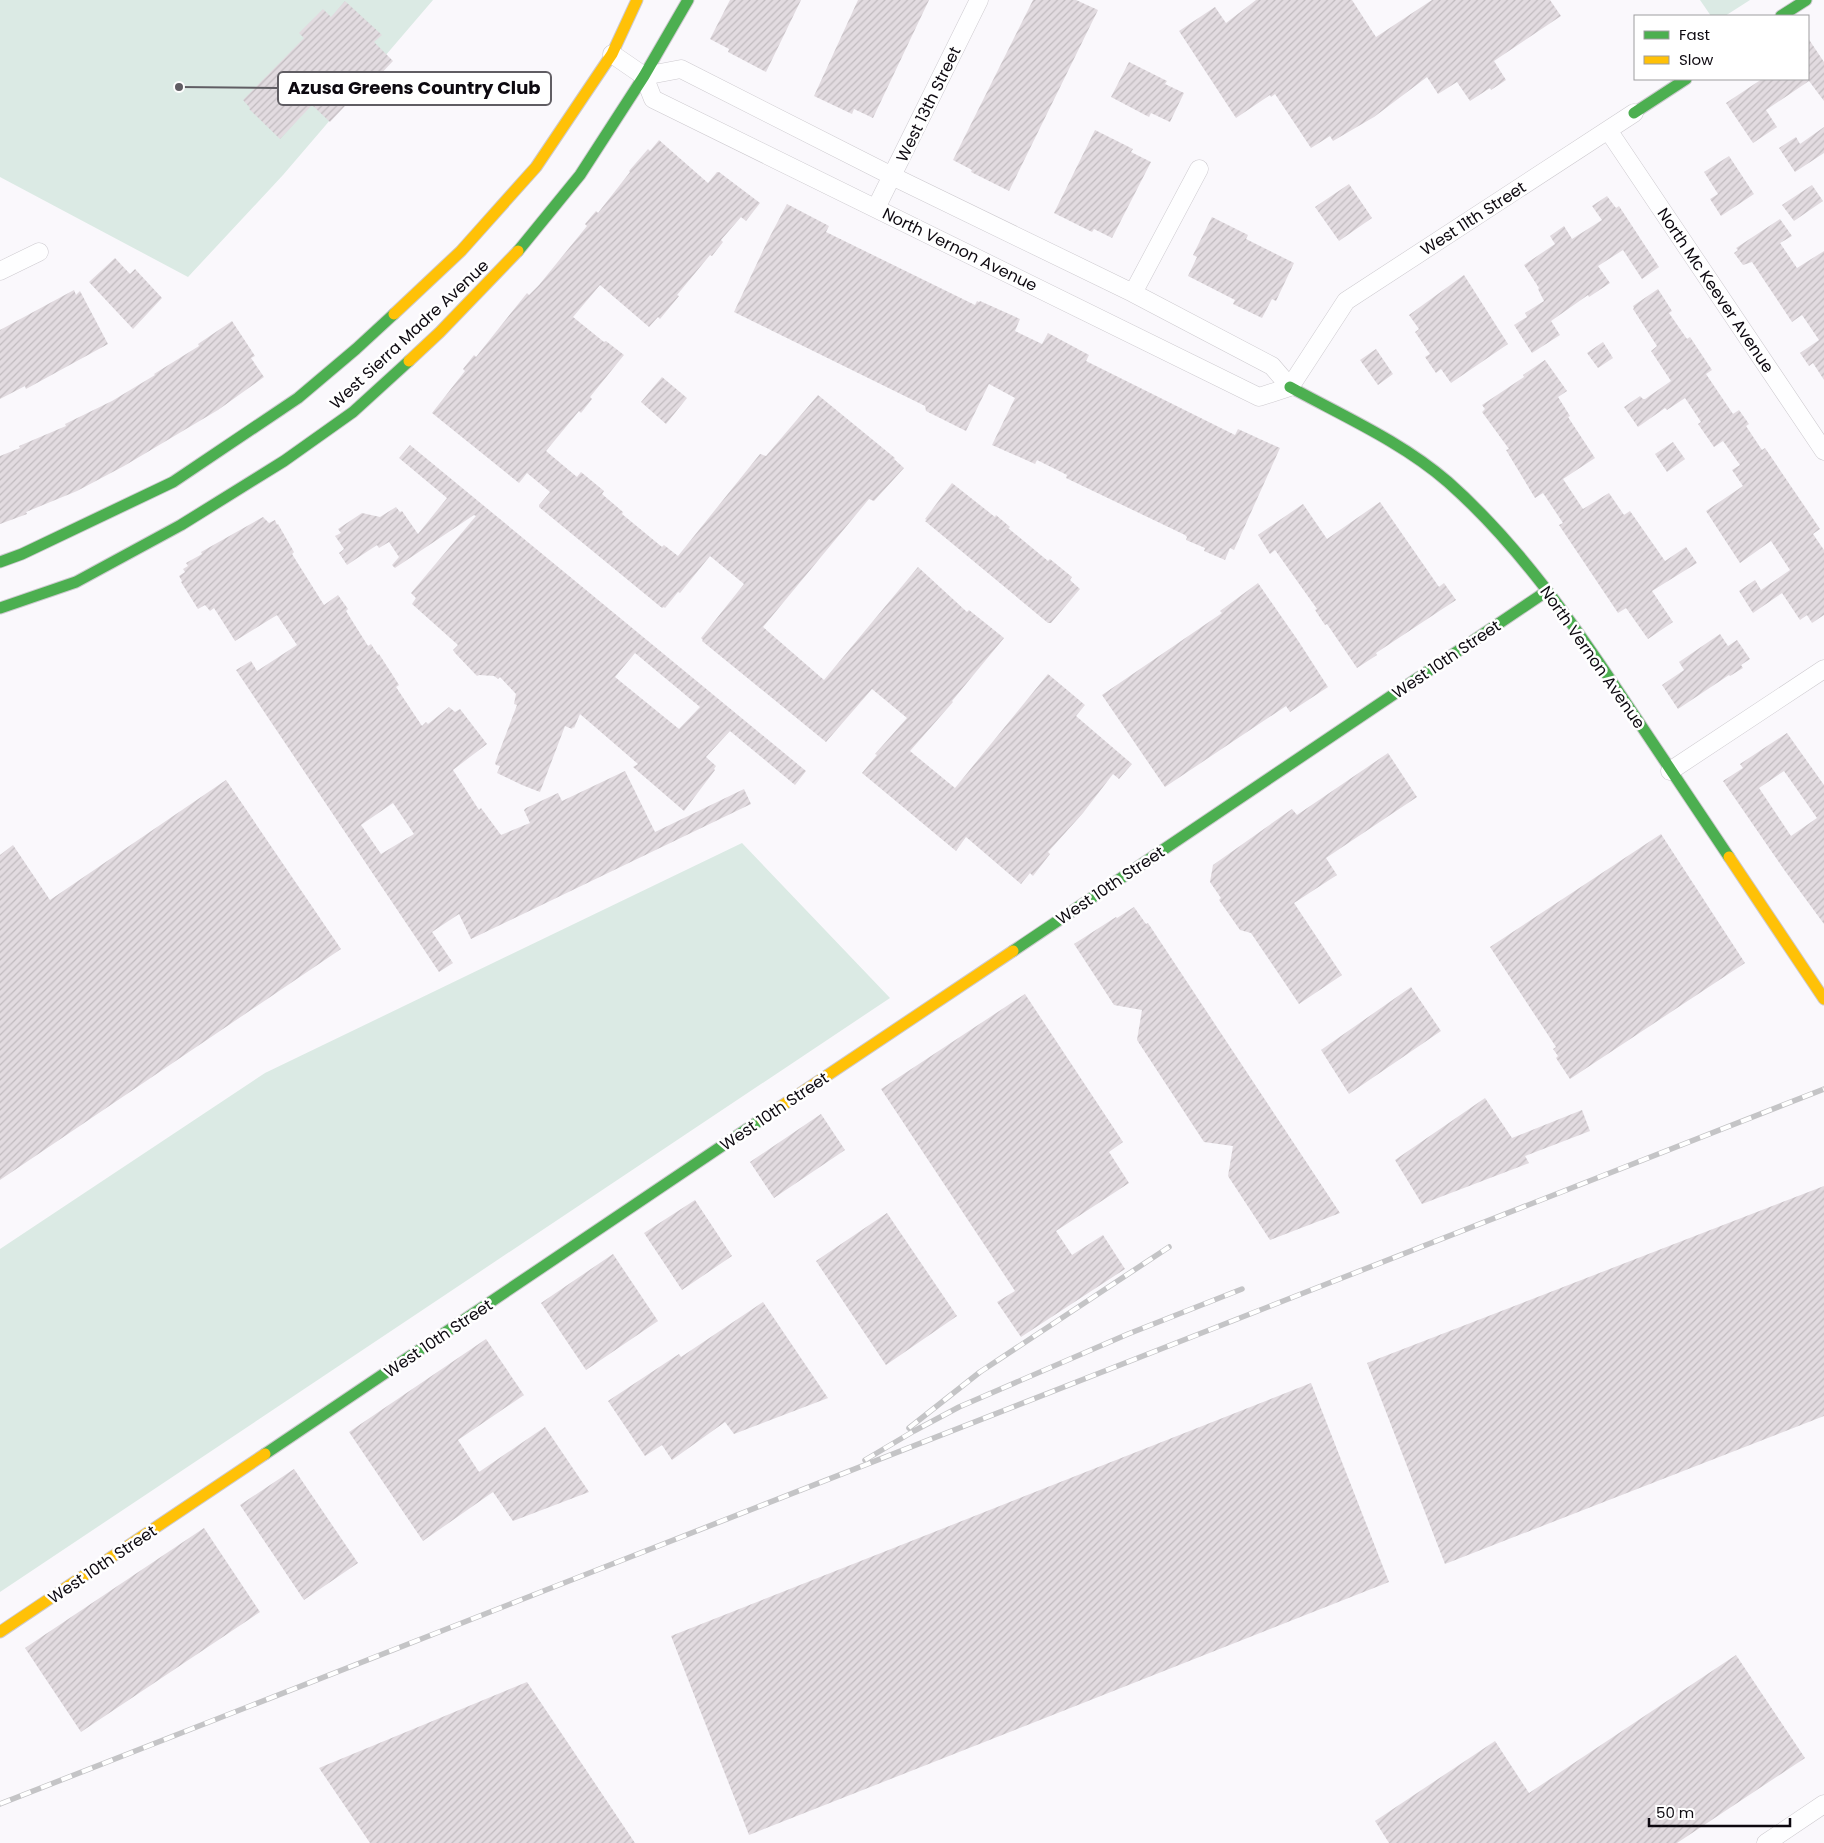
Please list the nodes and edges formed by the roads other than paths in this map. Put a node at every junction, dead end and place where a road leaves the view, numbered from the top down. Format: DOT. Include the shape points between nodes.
graph roads {
  1 [pos="637,0"];
  2 [pos="688,0"];
  3 [pos="979,0"];
  4 [pos="1806,0"];
  5 [pos="1784,15"];
  6 [pos="612,54"];
  7 [pos="644,76"];
  8 [pos="1684,80"];
  9 [pos="1634,113"];
  10 [pos="1608,130"];
  11 [pos="1199,169"];
  12 [pos="892,176"];
  13 [pos="876,208"];
  14 [pos="38,252"];
  15 [pos="0,271"];
  16 [pos="1133,293"];
  17 [pos="1290,387"];
  18 [pos="1824,451"];
  19 [pos="0,562"];
  20 [pos="1548,591"];
  21 [pos="0,608"];
  22 [pos="1824,668"];
  23 [pos="1670,770"];
  24 [pos="1824,999"];
  25 [pos="0,1632"];
  26 [pos="1824,1804"];
  27 [pos="1766,1843"];
  1 -- 6 [label="street, West Sierra Madre Avenue"];
  2 -- 7 [label="street, West Sierra Madre Avenue"];
  3 -- 12 [label="street, West 13th Street"];
  4 -- 5 [label="street"];
  6 -- 7 [label="street"];
  6 -- 19 [label="street, West Sierra Madre Avenue" via="536,167 461,251 298,398 173,482"];
  7 -- 12 [label="street, North Vernon Avenue" via="681,69"];
  7 -- 13 [label="street, North Vernon Avenue" via="654,99"];
  7 -- 21 [label="street, West Sierra Madre Avenue" via="580,175 518,252 440,332 353,412 284,461 181,525 76,582"];
  8 -- 9 [label="street, West 11th Street"];
  9 -- 10 [label="street, West 11th Street"];
  10 -- 17 [label="street, West 11th Street" via="1346,302"];
  10 -- 18 [label="street, North Mc Keever Avenue"];
  11 -- 16 [label="street"];
  12 -- 13 [label="street, West 13th Street"];
  12 -- 16 [label="street, North Vernon Avenue"];
  13 -- 17 [label="street, North Vernon Avenue" via="1259,397"];
  14 -- 15 [label="street"];
  16 -- 17 [label="street, North Vernon Avenue" via="1274,366"];
  17 -- 20 [label="street, North Vernon Avenue" via="1405,450 1448,482 1495,528"];
  20 -- 23 [label="street, North Vernon Avenue"];
  20 -- 25 [label="street, West 10th Street"];
  22 -- 23 [label="street"];
  23 -- 24 [label="street, North Vernon Avenue"];
  26 -- 27 [label="street"];
}
